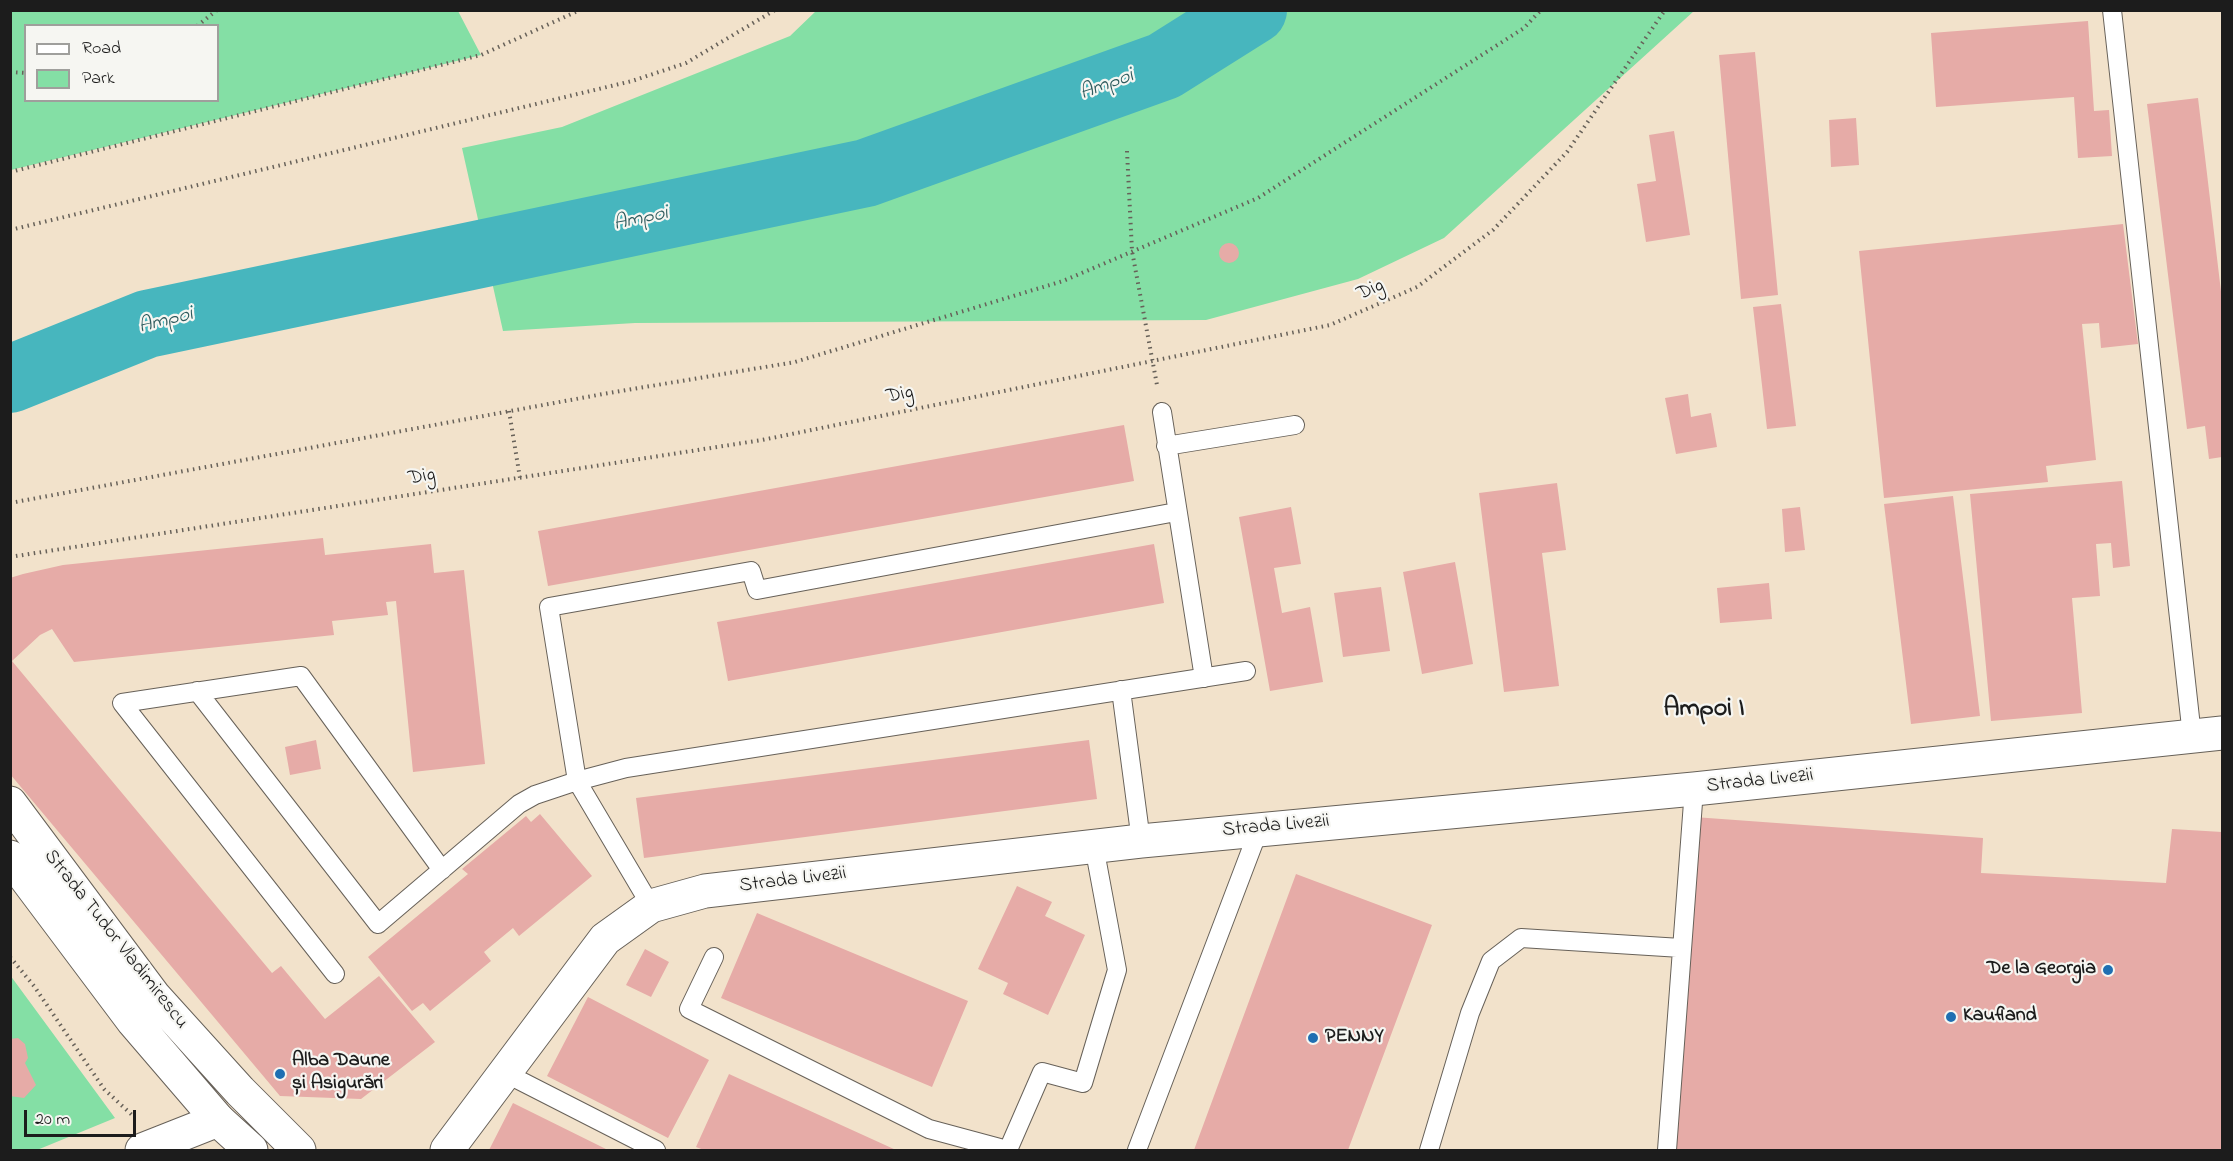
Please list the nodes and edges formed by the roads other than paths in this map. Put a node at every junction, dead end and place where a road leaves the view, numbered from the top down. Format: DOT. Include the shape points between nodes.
graph roads {
  1 [pos="2112,10"];
  2 [pos="1162,412"];
  3 [pos="1295,425"];
  4 [pos="1166,446"];
  5 [pos="1176,512"];
  6 [pos="1246,671"];
  7 [pos="1204,678"];
  8 [pos="1121,690"];
  9 [pos="197,691"];
  10 [pos="2207,734"];
  11 [pos="577,781"];
  12 [pos="1694,789"];
  13 [pos="10,803"];
  14 [pos="1259,829"];
  15 [pos="1141,841"];
  16 [pos="1094,846"];
  17 [pos="10,857"];
  18 [pos="442,870"];
  19 [pos="651,906"];
  20 [pos="1682,948"];
  21 [pos="714,957"];
  22 [pos="335,974"];
  23 [pos="506,1073"];
  24 [pos="218,1120"];
  25 [pos="151,1147"];
  26 [pos="250,1150"];
  27 [pos="299,1150"];
  28 [pos="447,1150"];
  29 [pos="656,1150"];
  30 [pos="1008,1150"];
  31 [pos="1137,1150"];
  32 [pos="1429,1150"];
  33 [pos="1666,1150"];
  1 -- 10 [label="lane"];
  2 -- 4 [label="lane"];
  3 -- 4 [label="lane"];
  4 -- 5 [label="lane"];
  5 -- 7 [label="lane"];
  5 -- 11 [label="lane" via="757,590 751,571 549,608"];
  6 -- 7 [label="lane"];
  7 -- 8 [label="lane"];
  8 -- 11 [label="lane" via="626,768"];
  8 -- 15 [label="lane"];
  9 -- 18 [label="lane" via="301,676"];
  9 -- 18 [label="lane" via="378,924"];
  9 -- 22 [label="lane" via="122,703"];
  10 -- 12 [label="street, Strada Livezii"];
  11 -- 18 [label="lane" via="519,804"];
  11 -- 19 [label="lane"];
  12 -- 14 [label="street, Strada Livezii"];
  12 -- 20 [label="lane"];
  13 -- 27 [label="street, Strada Tudor Vladimirescu" via="154,996"];
  14 -- 15 [label="street, Strada Livezii"];
  14 -- 31 [label="lane"];
  15 -- 16 [label="street, Strada Livezii"];
  16 -- 19 [label="street, Strada Livezii" via="705,891"];
  16 -- 30 [label="lane" via="1117,970 1083,1083 1042,1072"];
  17 -- 24 [label="street, Strada Tudor Vladimirescu" via="133,1021"];
  19 -- 23 [label="street, Strada Livezii" via="605,939"];
  20 -- 32 [label="lane" via="1521,938 1491,961 1470,1013"];
  20 -- 33 [label="lane"];
  21 -- 30 [label="lane" via="689,1009 929,1129"];
  23 -- 28 [label="street, Strada Livezii"];
  23 -- 29 [label="lane"];
  24 -- 25 [label="street"];
  24 -- 26 [label="street, Strada Tudor Vladimirescu"];
}
